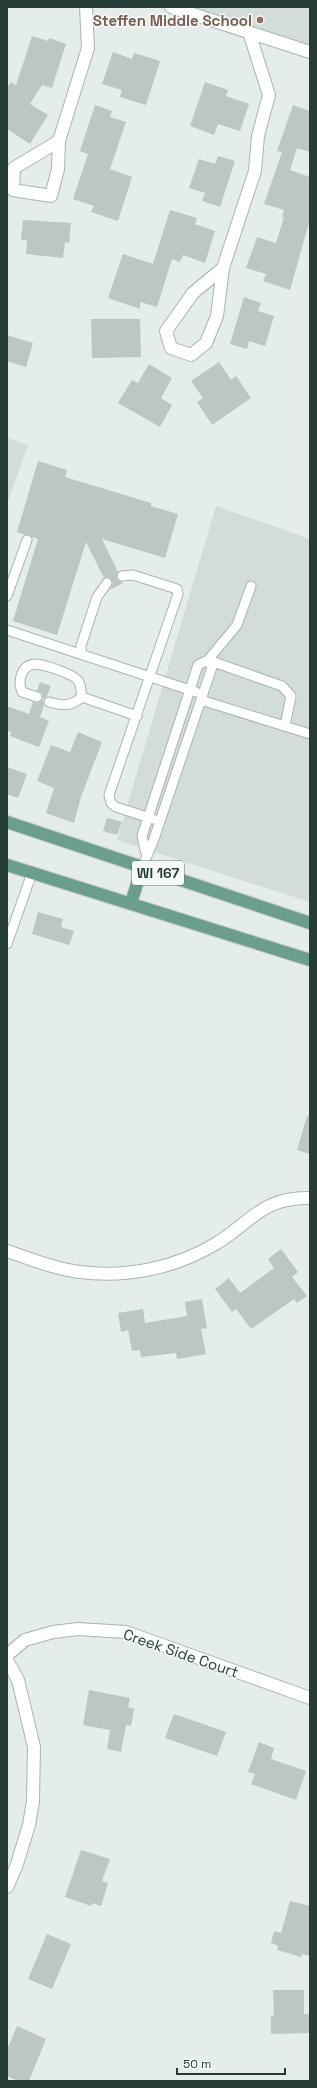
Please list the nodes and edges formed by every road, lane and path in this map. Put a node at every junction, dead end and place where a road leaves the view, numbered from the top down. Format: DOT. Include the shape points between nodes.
graph roads {
  1 [pos="86,7"];
  2 [pos="171,7"];
  3 [pos="249,32"];
  4 [pos="310,52"];
  5 [pos="59,141"];
  6 [pos="224,268"];
  7 [pos="27,540"];
  8 [pos="122,576"];
  9 [pos="107,582"];
  10 [pos="251,586"];
  11 [pos="7,596"];
  12 [pos="7,630"];
  13 [pos="81,654"];
  14 [pos="208,660"];
  15 [pos="150,678"];
  16 [pos="190,690"];
  17 [pos="37,697"];
  18 [pos="82,697"];
  19 [pos="202,697"];
  20 [pos="49,702"];
  21 [pos="137,716"];
  22 [pos="285,726"];
  23 [pos="310,734"];
  24 [pos="148,818"];
  25 [pos="7,822"];
  26 [pos="160,822"];
  27 [pos="146,854"];
  28 [pos="7,865"];
  29 [pos="142,868"];
  30 [pos="32,873"];
  31 [pos="131,903"];
  32 [pos="310,923"];
  33 [pos="7,944"];
  34 [pos="310,960"];
  35 [pos="310,1198"];
  36 [pos="7,1251"];
  37 [pos="7,1656"];
  38 [pos="7,1660"];
  39 [pos="310,1698"];
  40 [pos="7,1887"];
  1 -- 5 [label="street" via="88,48"];
  2 -- 3 [label="street"];
  3 -- 4 [label="street"];
  3 -- 6 [label="street" via="269,95 258,136 255,171"];
  5 -- 5 [label="street" via="14,168 13,190 51,196 58,169"];
  6 -- 6 [label="street" via="193,293 166,331 170,348 190,355 206,342 217,316"];
  7 -- 11 [label="lane"];
  8 -- 15 [label="lane" via="133,575 176,589 178,594"];
  9 -- 13 [label="lane" via="97,597 81,646"];
  10 -- 14 [label="lane" via="237,625"];
  12 -- 13 [label="lane"];
  13 -- 15 [label="lane"];
  14 -- 16 [label="lane" via="198,665"];
  14 -- 19 [label="lane" via="212,667"];
  14 -- 22 [label="lane" via="282,686 291,696"];
  15 -- 16 [label="lane"];
  15 -- 21 [label="lane"];
  16 -- 19 [label="lane"];
  16 -- 24 [label="lane"];
  17 -- 18 [label="lane" via="22,692 18,684 20,675 28,667 36,664 75,677 79,682"];
  18 -- 20 [label="lane" via="73,705 62,706"];
  18 -- 21 [label="lane"];
  19 -- 22 [label="lane"];
  19 -- 26 [label="lane"];
  21 -- 24 [label="lane" via="109,795 111,803 116,806"];
  22 -- 23 [label="lane"];
  24 -- 26 [label="lane"];
  24 -- 27 [label="lane" via="142,836"];
  25 -- 29 [label="main road, WI 167"];
  26 -- 27 [label="lane"];
  27 -- 29 [label="lane"];
  28 -- 30 [label="main road, WI 167"];
  29 -- 31 [label="main road"];
  29 -- 32 [label="main road, WI 167"];
  30 -- 31 [label="main road, WI 167"];
  30 -- 33 [label="lane"];
  31 -- 34 [label="main road, WI 167"];
  35 -- 36 [label="street" via="296,1197 258,1211 218,1242 160,1268 131,1273 79,1272"];
  37 -- 39 [label="street, Creek Side Court" via="25,1640 53,1632 78,1629 126,1632"];
  38 -- 40 [label="street" via="18,1680 34,1747 30,1826"];
}
